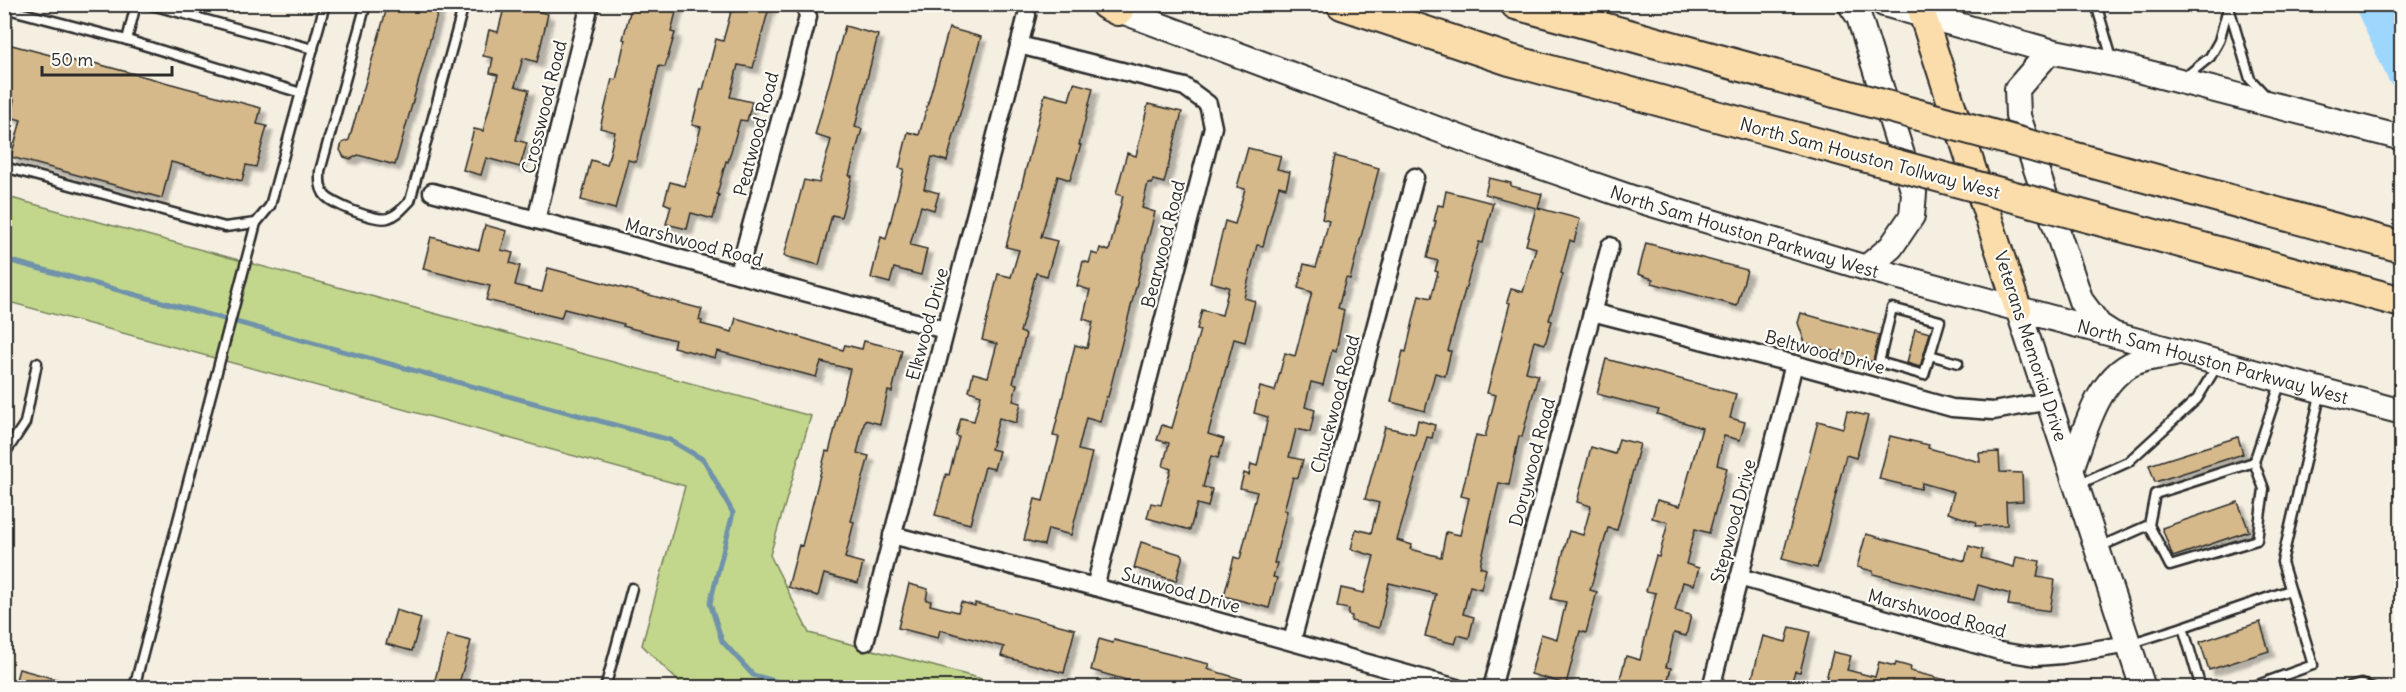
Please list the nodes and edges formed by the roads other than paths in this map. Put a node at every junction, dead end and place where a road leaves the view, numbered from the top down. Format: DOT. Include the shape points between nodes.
graph roads {
  1 [pos="136,4"];
  2 [pos="148,4"];
  3 [pos="325,4"];
  4 [pos="366,4"];
  5 [pos="464,4"];
  6 [pos="590,4"];
  7 [pos="805,4"];
  8 [pos="1342,4"];
  9 [pos="1516,4"];
  10 [pos="1850,4"];
  11 [pos="1884,4"];
  12 [pos="2096,4"];
  13 [pos="1109,6"];
  14 [pos="2228,6"];
  15 [pos="4,8"];
  16 [pos="1921,10"];
  17 [pos="1027,15"];
  18 [pos="127,40"];
  19 [pos="1019,45"];
  20 [pos="312,49"];
  21 [pos="2050,51"];
  22 [pos="2114,64"];
  23 [pos="2180,81"];
  24 [pos="301,93"];
  25 [pos="2274,104"];
  26 [pos="2402,138"];
  27 [pos="4,167"];
  28 [pos="1415,177"];
  29 [pos="432,192"];
  30 [pos="536,220"];
  31 [pos="256,223"];
  32 [pos="1610,246"];
  33 [pos="2402,247"];
  34 [pos="1866,268"];
  35 [pos="738,274"];
  36 [pos="2394,301"];
  37 [pos="2018,309"];
  38 [pos="1592,312"];
  39 [pos="945,330"];
  40 [pos="2112,334"];
  41 [pos="2181,353"];
  42 [pos="1930,355"];
  43 [pos="37,363"];
  44 [pos="1958,363"];
  45 [pos="2219,363"];
  46 [pos="1794,364"];
  47 [pos="2282,380"];
  48 [pos="2321,390"];
  49 [pos="2049,401"];
  50 [pos="2402,412"];
  51 [pos="4,455"];
  52 [pos="2254,462"];
  53 [pos="2074,477"];
  54 [pos="2149,525"];
  55 [pos="892,535"];
  56 [pos="2097,548"];
  57 [pos="1739,577"];
  58 [pos="1095,587"];
  59 [pos="632,588"];
  60 [pos="2290,590"];
  61 [pos="2183,627"];
  62 [pos="1292,641"];
  63 [pos="865,642"];
  64 [pos="2129,644"];
  65 [pos="134,687"];
  66 [pos="605,687"];
  67 [pos="1457,687"];
  68 [pos="1492,687"];
  69 [pos="1711,687"];
  70 [pos="2143,687"];
  71 [pos="2201,687"];
  72 [pos="2249,687"];
  73 [pos="2347,687"];
  74 [pos="2373,687"];
  1 -- 18 [label="lane"];
  2 -- 20 [label="lane"];
  3 -- 20 [label="lane"];
  4 -- 5 [label="lane" via="319,186 338,205 385,220 410,201"];
  6 -- 30 [label="street, Crosswood Road"];
  7 -- 35 [label="street, Peatwood Road" via="808,17"];
  8 -- 36 [label="highway, North Sam Houston Tollway West, bridge" via="1510,60"];
  9 -- 33 [label="highway, bridge"];
  10 -- 34 [label="main road" via="1859,17 1914,193 1912,216 1891,247"];
  11 -- 16 [label="main road"];
  12 -- 22 [label="lane"];
  13 -- 34 [label="main road, North Sam Houston Parkway West" via="1490,149 1635,199"];
  14 -- 23 [label="lane" via="2210,57"];
  14 -- 25 [label="lane" via="2250,79"];
  15 -- 18 [label="lane"];
  16 -- 21 [label="main road"];
  16 -- 37 [label="main road, Veterans Memorial Drive"];
  17 -- 19 [label="street, Elkwood Drive"];
  18 -- 24 [label="lane"];
  19 -- 39 [label="street, Elkwood Drive"];
  19 -- 58 [label="street, Bearwood Road" via="1185,87 1208,104 1213,127"];
  20 -- 24 [label="lane"];
  21 -- 22 [label="main road"];
  21 -- 40 [label="main road" via="2017,89 2018,116 2081,301 2099,325"];
  22 -- 23 [label="main road"];
  23 -- 25 [label="main road"];
  24 -- 31 [label="lane" via="270,206"];
  25 -- 26 [label="main road"];
  27 -- 31 [label="lane" via="225,227"];
  28 -- 62 [label="street, Chuckwood Road"];
  29 -- 30 [label="street, Marshwood Road"];
  30 -- 35 [label="street, Marshwood Road"];
  31 -- 65 [label="lane"];
  32 -- 38 [label="street, Dorywood Road"];
  34 -- 37 [label="main road, North Sam Houston Parkway West"];
  35 -- 39 [label="street, Marshwood Road"];
  37 -- 40 [label="main road, North Sam Houston Parkway West"];
  37 -- 49 [label="main road, Veterans Memorial Drive"];
  38 -- 46 [label="street, Beltwood Drive"];
  38 -- 68 [label="street, Dorywood Road"];
  39 -- 55 [label="street, Elkwood Drive"];
  40 -- 41 [label="main road, North Sam Houston Parkway West"];
  41 -- 45 [label="main road, North Sam Houston Parkway West"];
  41 -- 53 [label="main road" via="2140,360 2114,376 2097,400"];
  42 -- 42 [label="lane" via="1940,321 1892,308 1879,362 1924,375"];
  42 -- 44 [label="lane"];
  43 -- 51 [label="lane" via="25,423"];
  45 -- 47 [label="main road, North Sam Houston Parkway West"];
  45 -- 53 [label="lane" via="2197,399 2128,462"];
  46 -- 49 [label="street, Beltwood Drive" via="1952,408 1993,411"];
  46 -- 57 [label="street, Stepwood Drive"];
  47 -- 48 [label="main road, North Sam Houston Parkway West"];
  47 -- 52 [label="lane"];
  48 -- 50 [label="main road, North Sam Houston Parkway West"];
  48 -- 60 [label="lane" via="2282,562"];
  49 -- 53 [label="main road, Veterans Memorial Drive"];
  52 -- 54 [label="lane" via="2155,494"];
  52 -- 54 [label="lane" via="2264,489 2257,540 2170,566"];
  53 -- 56 [label="main road, Veterans Memorial Drive"];
  54 -- 56 [label="lane"];
  55 -- 58 [label="street, Sunwood Drive"];
  55 -- 63 [label="street, Elkwood Drive"];
  56 -- 64 [label="main road, Veterans Memorial Drive"];
  57 -- 64 [label="street, Marshwood Road" via="1998,651 2036,657"];
  57 -- 69 [label="street, Stepwood Drive"];
  58 -- 62 [label="street, Sunwood Drive"];
  59 -- 66 [label="lane"];
  60 -- 61 [label="lane"];
  60 -- 72 [label="lane" via="2313,665"];
  61 -- 64 [label="lane"];
  61 -- 71 [label="lane"];
  62 -- 67 [label="street, Sunwood Drive"];
  64 -- 70 [label="main road, Veterans Memorial Drive"];
  73 -- 74 [label="lane"];
}
